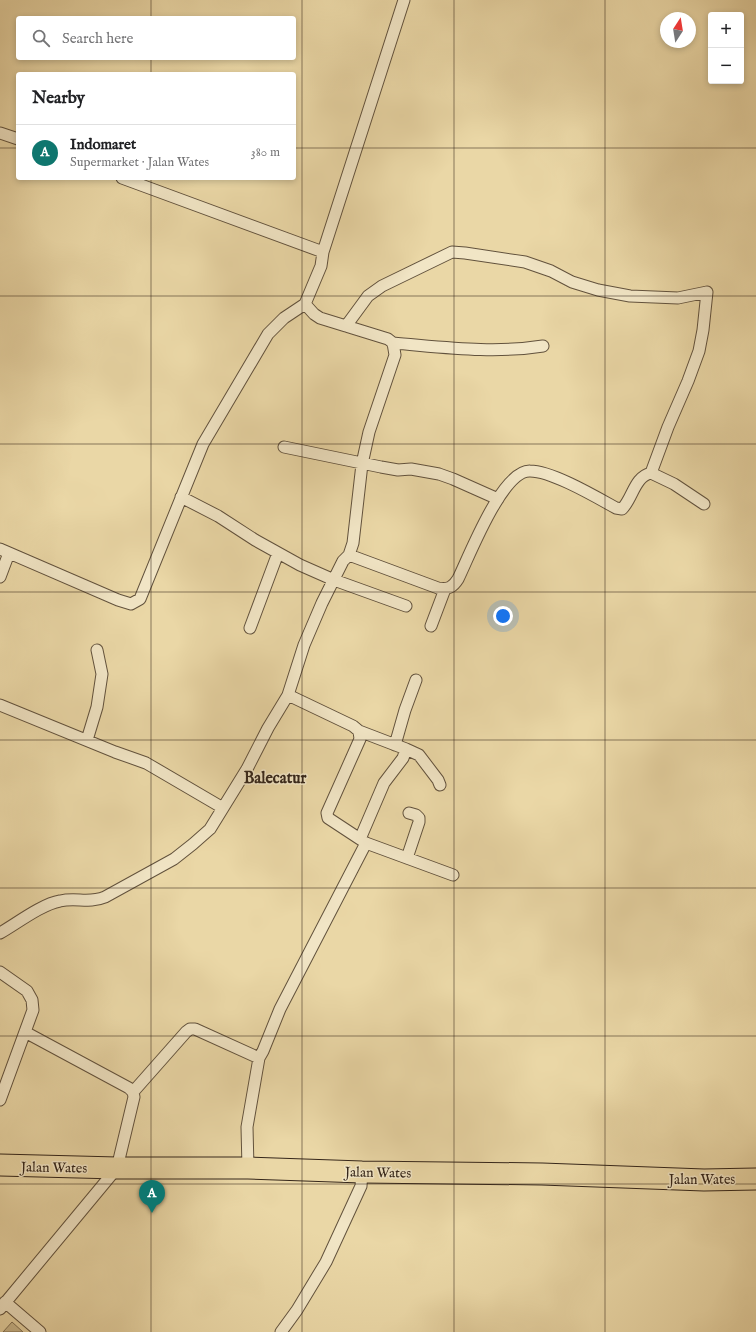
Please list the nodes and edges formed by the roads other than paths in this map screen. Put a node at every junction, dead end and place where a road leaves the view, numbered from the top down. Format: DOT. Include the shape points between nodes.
graph roads {
  1 [pos="404,0"];
  2 [pos="0,133"];
  3 [pos="16,138"];
  4 [pos="127,180"];
  5 [pos="323,252"];
  6 [pos="305,304"];
  7 [pos="346,326"];
  8 [pos="393,343"];
  9 [pos="543,346"];
  10 [pos="284,447"];
  11 [pos="362,464"];
  12 [pos="651,473"];
  13 [pos="181,497"];
  14 [pos="498,498"];
  15 [pos="704,504"];
  16 [pos="5,551"];
  17 [pos="278,553"];
  18 [pos="349,554"];
  19 [pos="0,577"];
  20 [pos="334,580"];
  21 [pos="445,589"];
  22 [pos="406,606"];
  23 [pos="431,626"];
  24 [pos="250,628"];
  25 [pos="96,650"];
  26 [pos="416,680"];
  27 [pos="288,695"];
  28 [pos="0,705"];
  29 [pos="359,731"];
  30 [pos="87,740"];
  31 [pos="395,745"];
  32 [pos="406,749"];
  33 [pos="440,785"];
  34 [pos="223,808"];
  35 [pos="409,813"];
  36 [pos="363,841"];
  37 [pos="407,858"];
  38 [pos="453,875"];
  39 [pos="0,933"];
  40 [pos="0,972"];
  41 [pos="25,1032"];
  42 [pos="259,1058"];
  43 [pos="133,1092"];
  44 [pos="0,1100"];
  45 [pos="0,1166"];
  46 [pos="117,1168"];
  47 [pos="248,1168"];
  48 [pos="362,1172"];
  49 [pos="756,1179"];
  50 [pos="3,1305"];
  51 [pos="40,1332"];
  52 [pos="281,1332"];
  1 -- 5 [label="street"];
  2 -- 3 [label="street"];
  4 -- 5 [label="street"];
  5 -- 6 [label="street" via="321,266"];
  6 -- 7 [label="street" via="320,318"];
  6 -- 13 [label="street" via="284,318 268,334 203,444"];
  7 -- 8 [label="street" via="388,339"];
  7 -- 12 [label="street" via="368,296 382,286 452,252 526,262 579,284 630,296 678,298 707,292 699,351"];
  8 -- 9 [label="street" via="496,350"];
  8 -- 11 [label="street" via="395,355 369,432"];
  10 -- 11 [label="street"];
  11 -- 14 [label="street" via="439,474"];
  11 -- 18 [label="street" via="356,527"];
  12 -- 14 [label="street" via="646,474 638,483 622,509 563,481 529,471 516,476"];
  12 -- 15 [label="street" via="674,484"];
  13 -- 16 [label="street" via="140,599 131,604"];
  13 -- 17 [label="street" via="218,516"];
  14 -- 21 [label="street" via="458,580 453,587"];
  16 -- 19 [label="street"];
  17 -- 20 [label="street"];
  17 -- 24 [label="street"];
  18 -- 20 [label="street"];
  18 -- 21 [label="street"];
  20 -- 22 [label="street"];
  20 -- 27 [label="street" via="304,645"];
  21 -- 23 [label="street"];
  25 -- 30 [label="street" via="102,674 97,707"];
  26 -- 31 [label="street"];
  27 -- 29 [label="street"];
  27 -- 34 [label="street"];
  28 -- 30 [label="street"];
  29 -- 31 [label="street"];
  29 -- 36 [label="street" via="360,739 327,815"];
  30 -- 34 [label="street" via="146,763"];
  31 -- 32 [label="street"];
  32 -- 33 [label="street" via="419,755"];
  32 -- 36 [label="street" via="403,758 384,783"];
  34 -- 39 [label="street" via="210,829 174,859 96,901 58,901"];
  35 -- 37 [label="street" via="416,815 419,822"];
  36 -- 37 [label="street"];
  36 -- 42 [label="street" via="280,1009"];
  37 -- 38 [label="street"];
  40 -- 41 [label="street" via="27,991 32,1000 33,1010"];
  41 -- 43 [label="street"];
  41 -- 44 [label="street"];
  42 -- 43 [label="street" via="190,1029"];
  42 -- 47 [label="street" via="247,1127"];
  43 -- 46 [label="street" via="134,1097"];
  45 -- 46 [label="highway, Jalan Wates"];
  46 -- 47 [label="highway, Jalan Wates"];
  46 -- 50 [label="street"];
  47 -- 48 [label="highway, Jalan Wates"];
  48 -- 49 [label="highway, Jalan Wates" via="542,1174 686,1180"];
  48 -- 52 [label="street" via="361,1186 326,1262"];
  50 -- 51 [label="street"];
}
